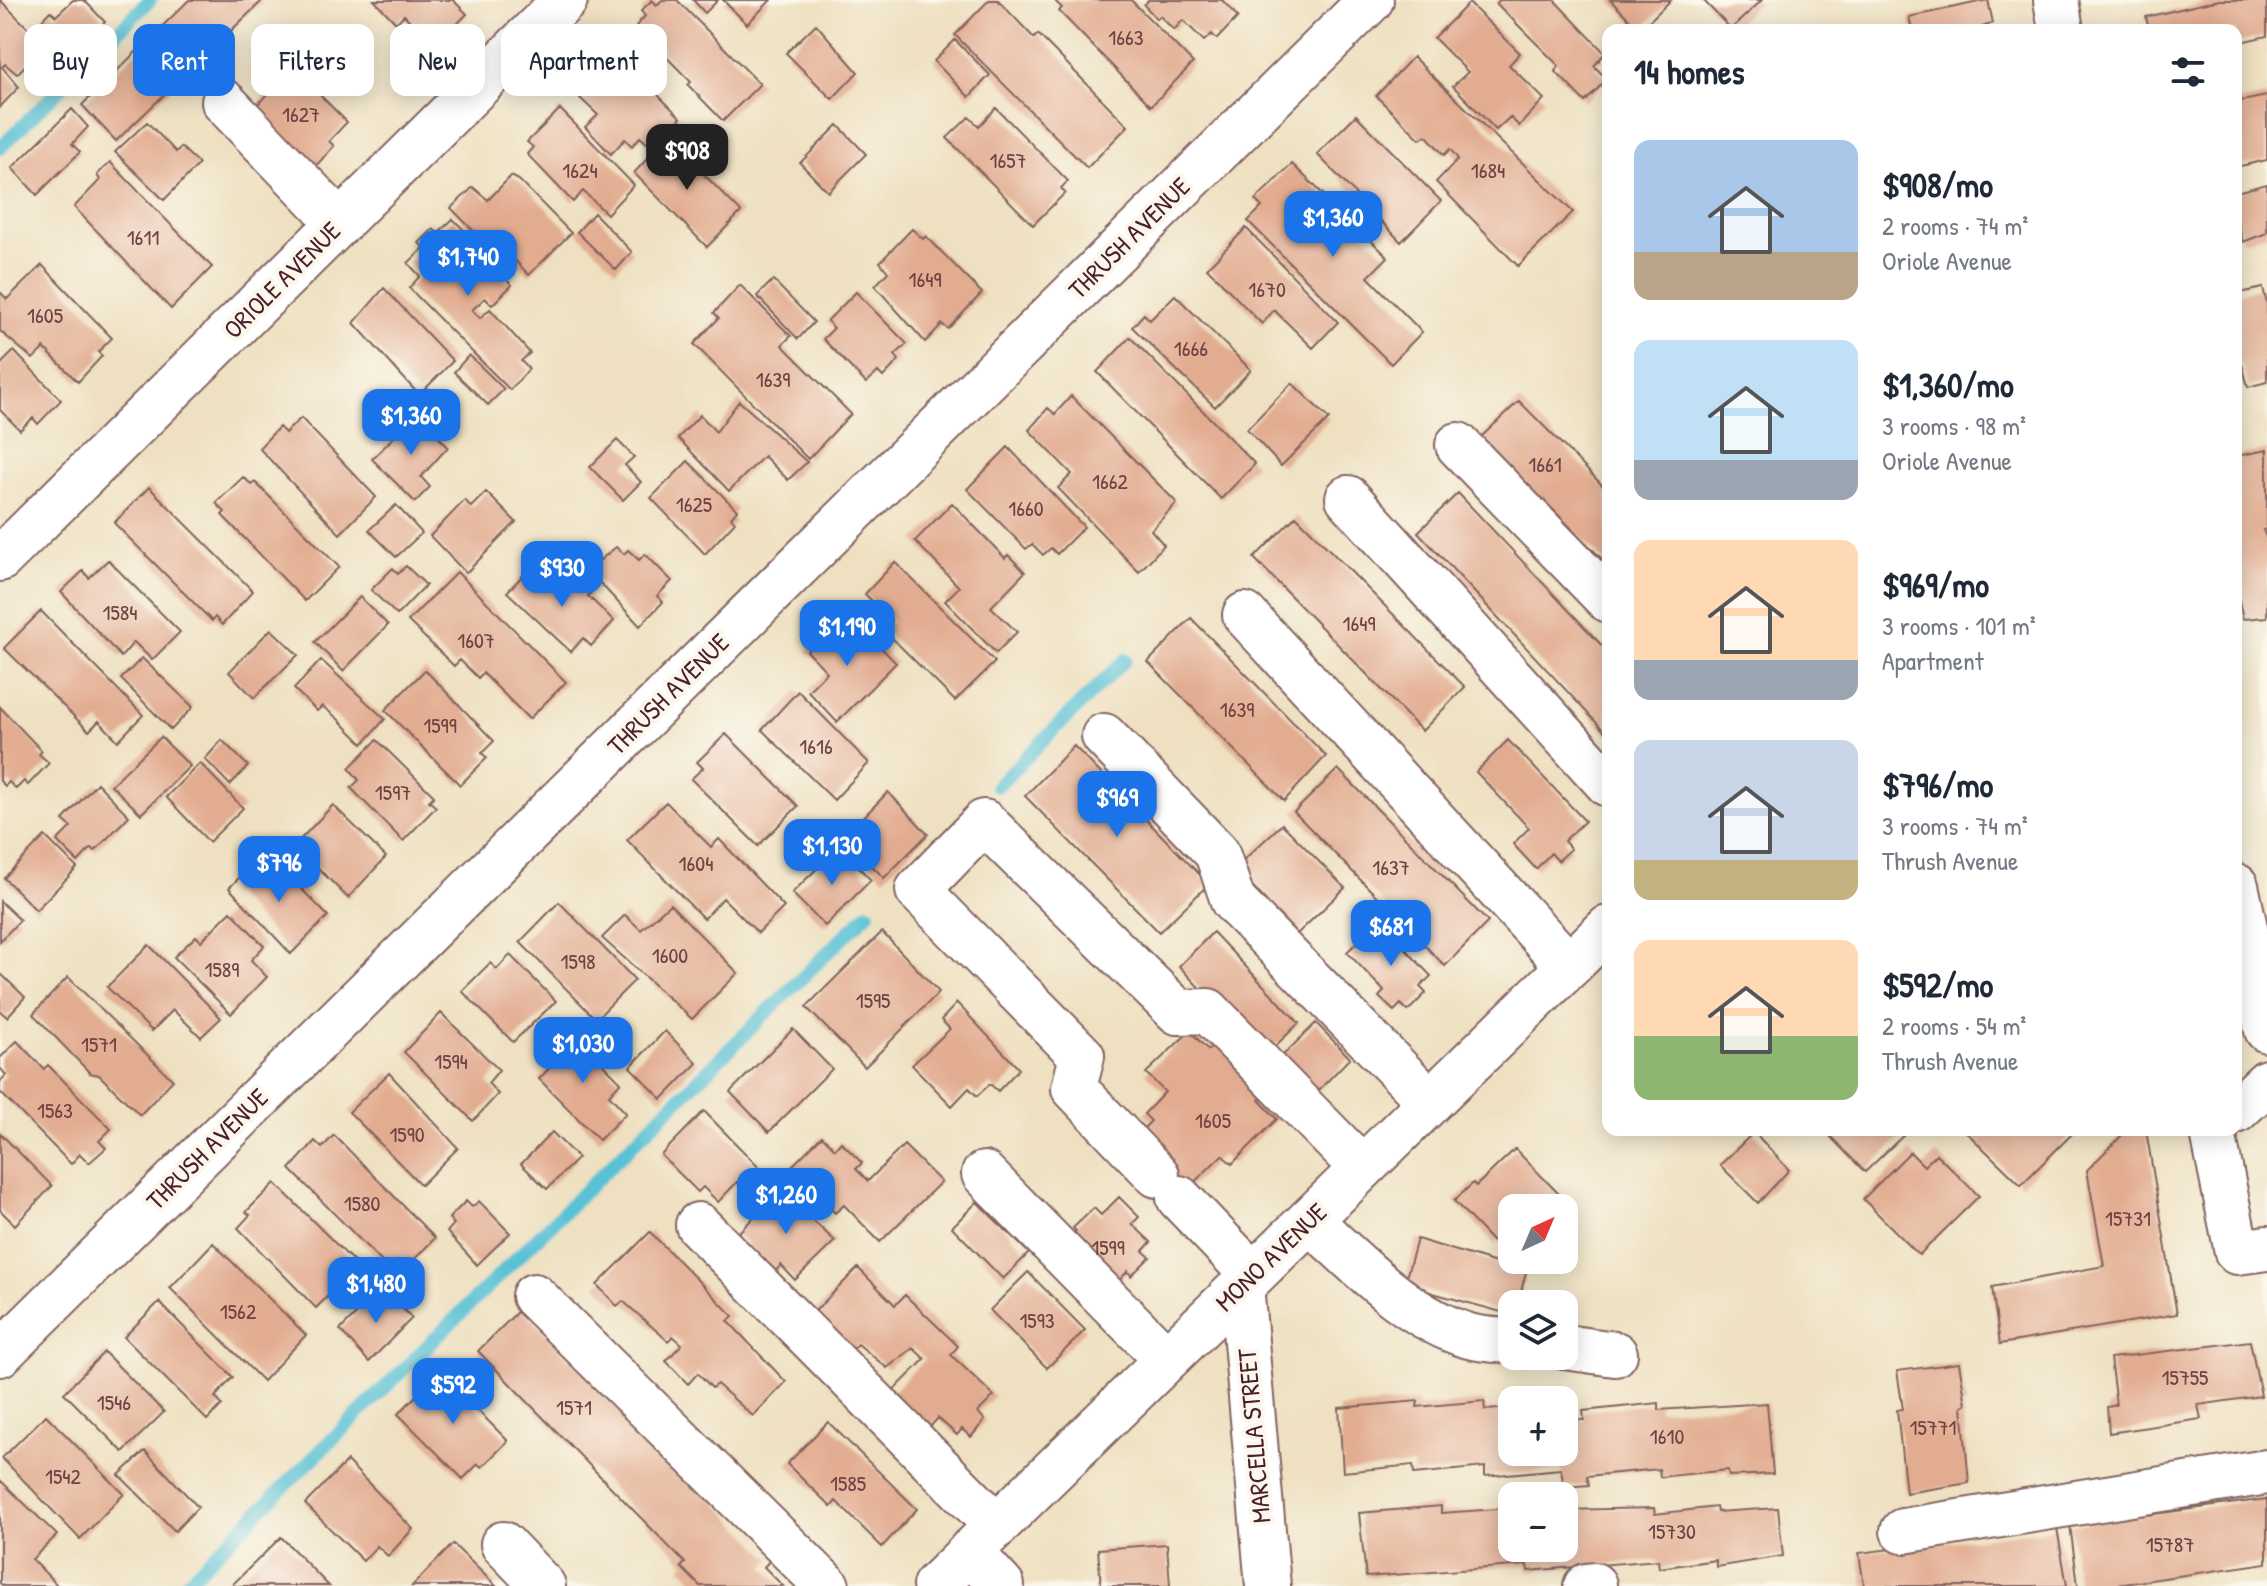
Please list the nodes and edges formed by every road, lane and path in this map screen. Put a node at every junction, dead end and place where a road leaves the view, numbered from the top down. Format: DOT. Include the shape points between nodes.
graph roads {
  1 [pos="565,0"];
  2 [pos="1371,0"];
  3 [pos="2056,0"];
  4 [pos="2060,24"];
  5 [pos="224,102"];
  6 [pos="340,223"];
  7 [pos="1458,445"];
  8 [pos="1348,498"];
  9 [pos="0,559"];
  10 [pos="1602,594"];
  11 [pos="1245,615"];
  12 [pos="1104,736"];
  13 [pos="1602,777"];
  14 [pos="2242,914"];
  15 [pos="1602,934"];
  16 [pos="1569,966"];
  17 [pos="2267,1030"];
  18 [pos="2267,1082"];
  19 [pos="1429,1101"];
  20 [pos="2242,1105"];
  21 [pos="2214,1136"];
  22 [pos="1362,1168"];
  23 [pos="984,1174"];
  24 [pos="1309,1220"];
  25 [pos="698,1225"];
  26 [pos="2267,1248"];
  27 [pos="1247,1280"];
  28 [pos="534,1296"];
  29 [pos="1498,1339"];
  30 [pos="1578,1349"];
  31 [pos="0,1354"];
  32 [pos="1615,1354"];
  33 [pos="1166,1359"];
  34 [pos="2267,1472"];
  35 [pos="1903,1531"];
  36 [pos="984,1538"];
  37 [pos="503,1544"];
  38 [pos="1594,1585"];
  39 [pos="543,1586"];
  40 [pos="827,1586"];
  41 [pos="935,1586"];
  42 [pos="1002,1586"];
  43 [pos="1268,1586"];
  44 [pos="1586,1586"];
  1 -- 6 [label="street, ORIOLE AVENUE"];
  2 -- 31 [label="street, THRUSH AVENUE"];
  3 -- 4 [label="street"];
  5 -- 6 [label="street"];
  6 -- 9 [label="street, ORIOLE AVENUE"];
  7 -- 10 [label="street"];
  8 -- 13 [label="street"];
  11 -- 16 [label="street"];
  12 -- 19 [label="street" via="1217,853 1233,901"];
  14 -- 17 [label="street"];
  15 -- 16 [label="street, MONO AVENUE"];
  16 -- 19 [label="street, MONO AVENUE"];
  18 -- 20 [label="street"];
  19 -- 22 [label="street, MONO AVENUE"];
  21 -- 26 [label="street" via="2237,1252"];
  22 -- 24 [label="street, MONO AVENUE"];
  22 -- 27 [label="street" via="1208,1011 1178,1012 984,822 918,890 1082,1056 1074,1088"];
  23 -- 33 [label="street"];
  24 -- 27 [label="street, MONO AVENUE"];
  24 -- 29 [label="street" via="1390,1293 1469,1336"];
  25 -- 36 [label="street"];
  27 -- 33 [label="street, MONO AVENUE"];
  27 -- 43 [label="street, MARCELLA STREET"];
  28 -- 40 [label="street"];
  30 -- 32 [label="street"];
  33 -- 36 [label="street, MONO AVENUE"];
  34 -- 35 [label="street"];
  36 -- 41 [label="street, MONO AVENUE"];
  36 -- 42 [label="street"];
  37 -- 39 [label="street"];
  38 -- 44 [label="street"];
}
